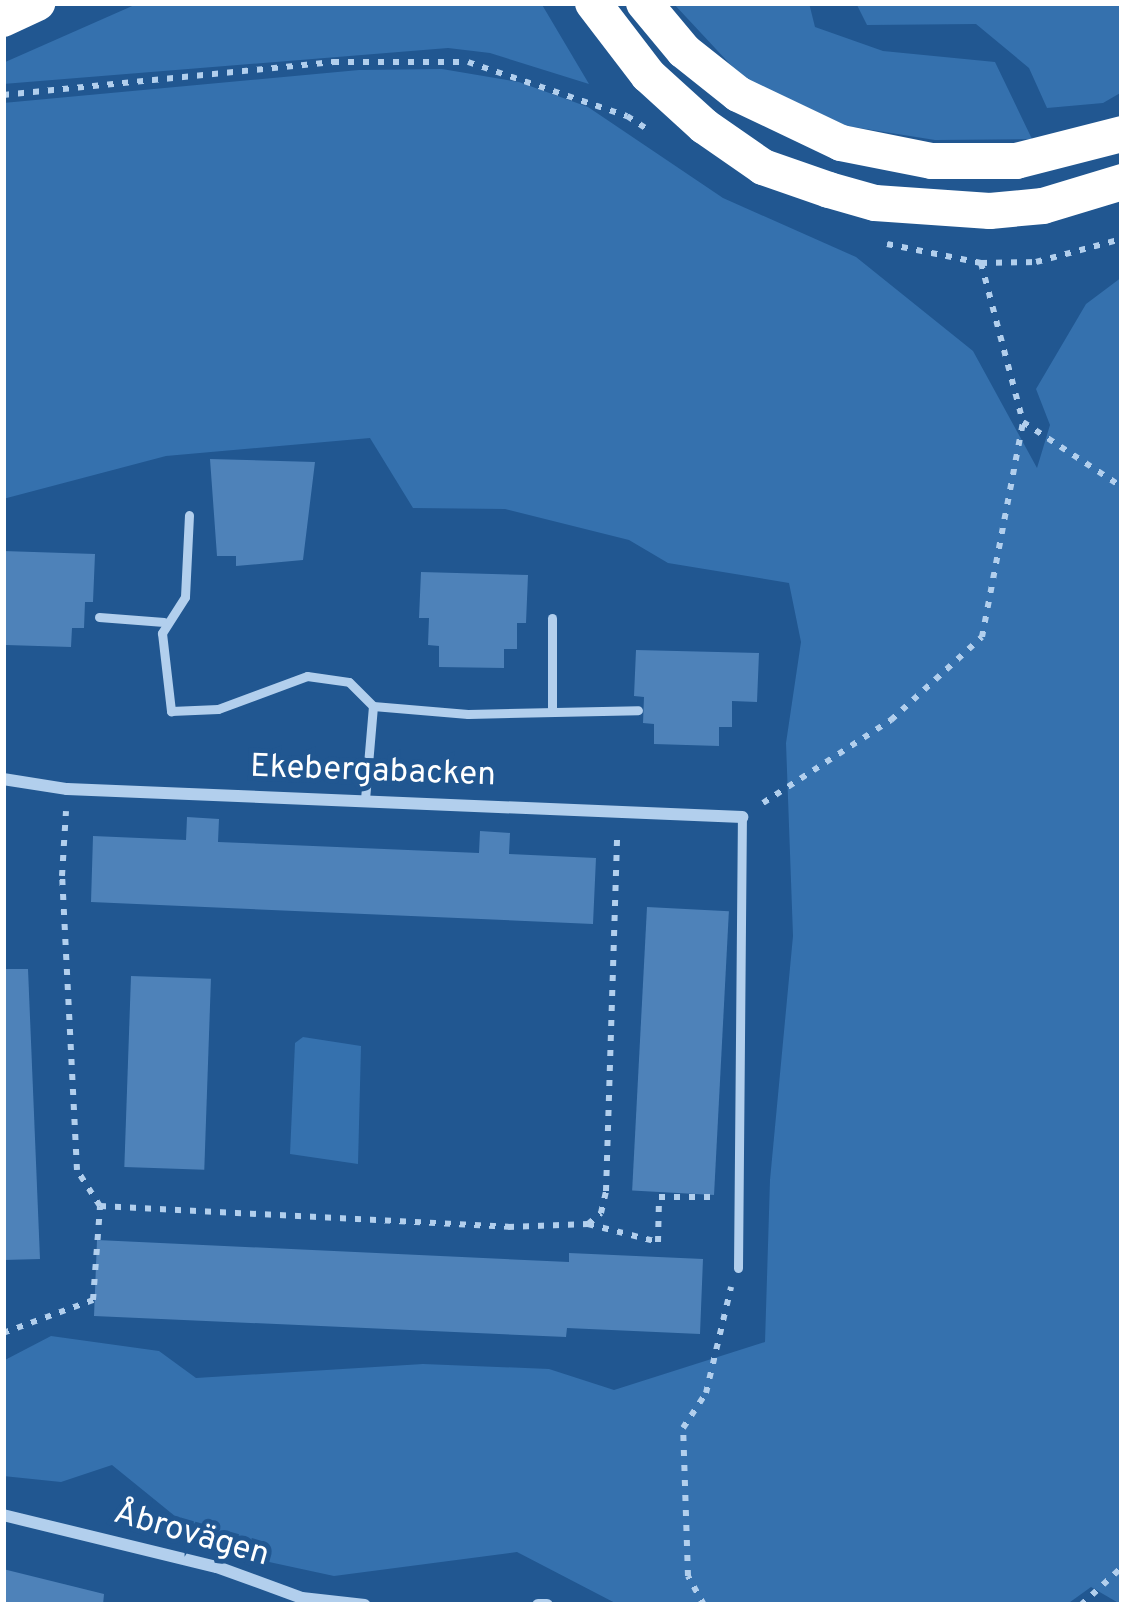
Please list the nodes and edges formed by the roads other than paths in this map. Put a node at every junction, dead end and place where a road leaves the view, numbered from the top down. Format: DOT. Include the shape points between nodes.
graph roads {
  1 [pos="38,3"];
  2 [pos="593,3"];
  3 [pos="644,3"];
  4 [pos="3,20"];
  5 [pos="1122,134"];
  6 [pos="1122,182"];
  7 [pos="189,515"];
  8 [pos="99,617"];
  9 [pos="552,618"];
  10 [pos="164,622"];
  11 [pos="373,706"];
  12 [pos="552,707"];
  13 [pos="638,710"];
  14 [pos="3,779"];
  15 [pos="365,800"];
  16 [pos="742,817"];
  17 [pos="738,1268"];
  18 [pos="3,1515"];
  19 [pos="365,1605"];
  1 -- 4 [label="highway"];
  2 -- 6 [label="highway" via="647,74 704,126 763,167 830,190 875,203 990,211 1043,206"];
  3 -- 5 [label="highway" via="684,51 738,94 842,143 932,161 1016,161"];
  7 -- 10 [label="lane" via="185,597"];
  8 -- 10 [label="lane"];
  9 -- 12 [label="lane"];
  10 -- 11 [label="lane" via="171,711 218,709 307,676 349,682"];
  11 -- 12 [label="lane" via="468,714"];
  11 -- 15 [label="lane"];
  12 -- 13 [label="lane"];
  14 -- 15 [label="street, Ekebergabacken" via="68,789"];
  15 -- 16 [label="street, Ekebergabacken"];
  16 -- 17 [label="lane"];
  18 -- 19 [label="street, Åbrovägen" via="217,1567 302,1598"];
}
